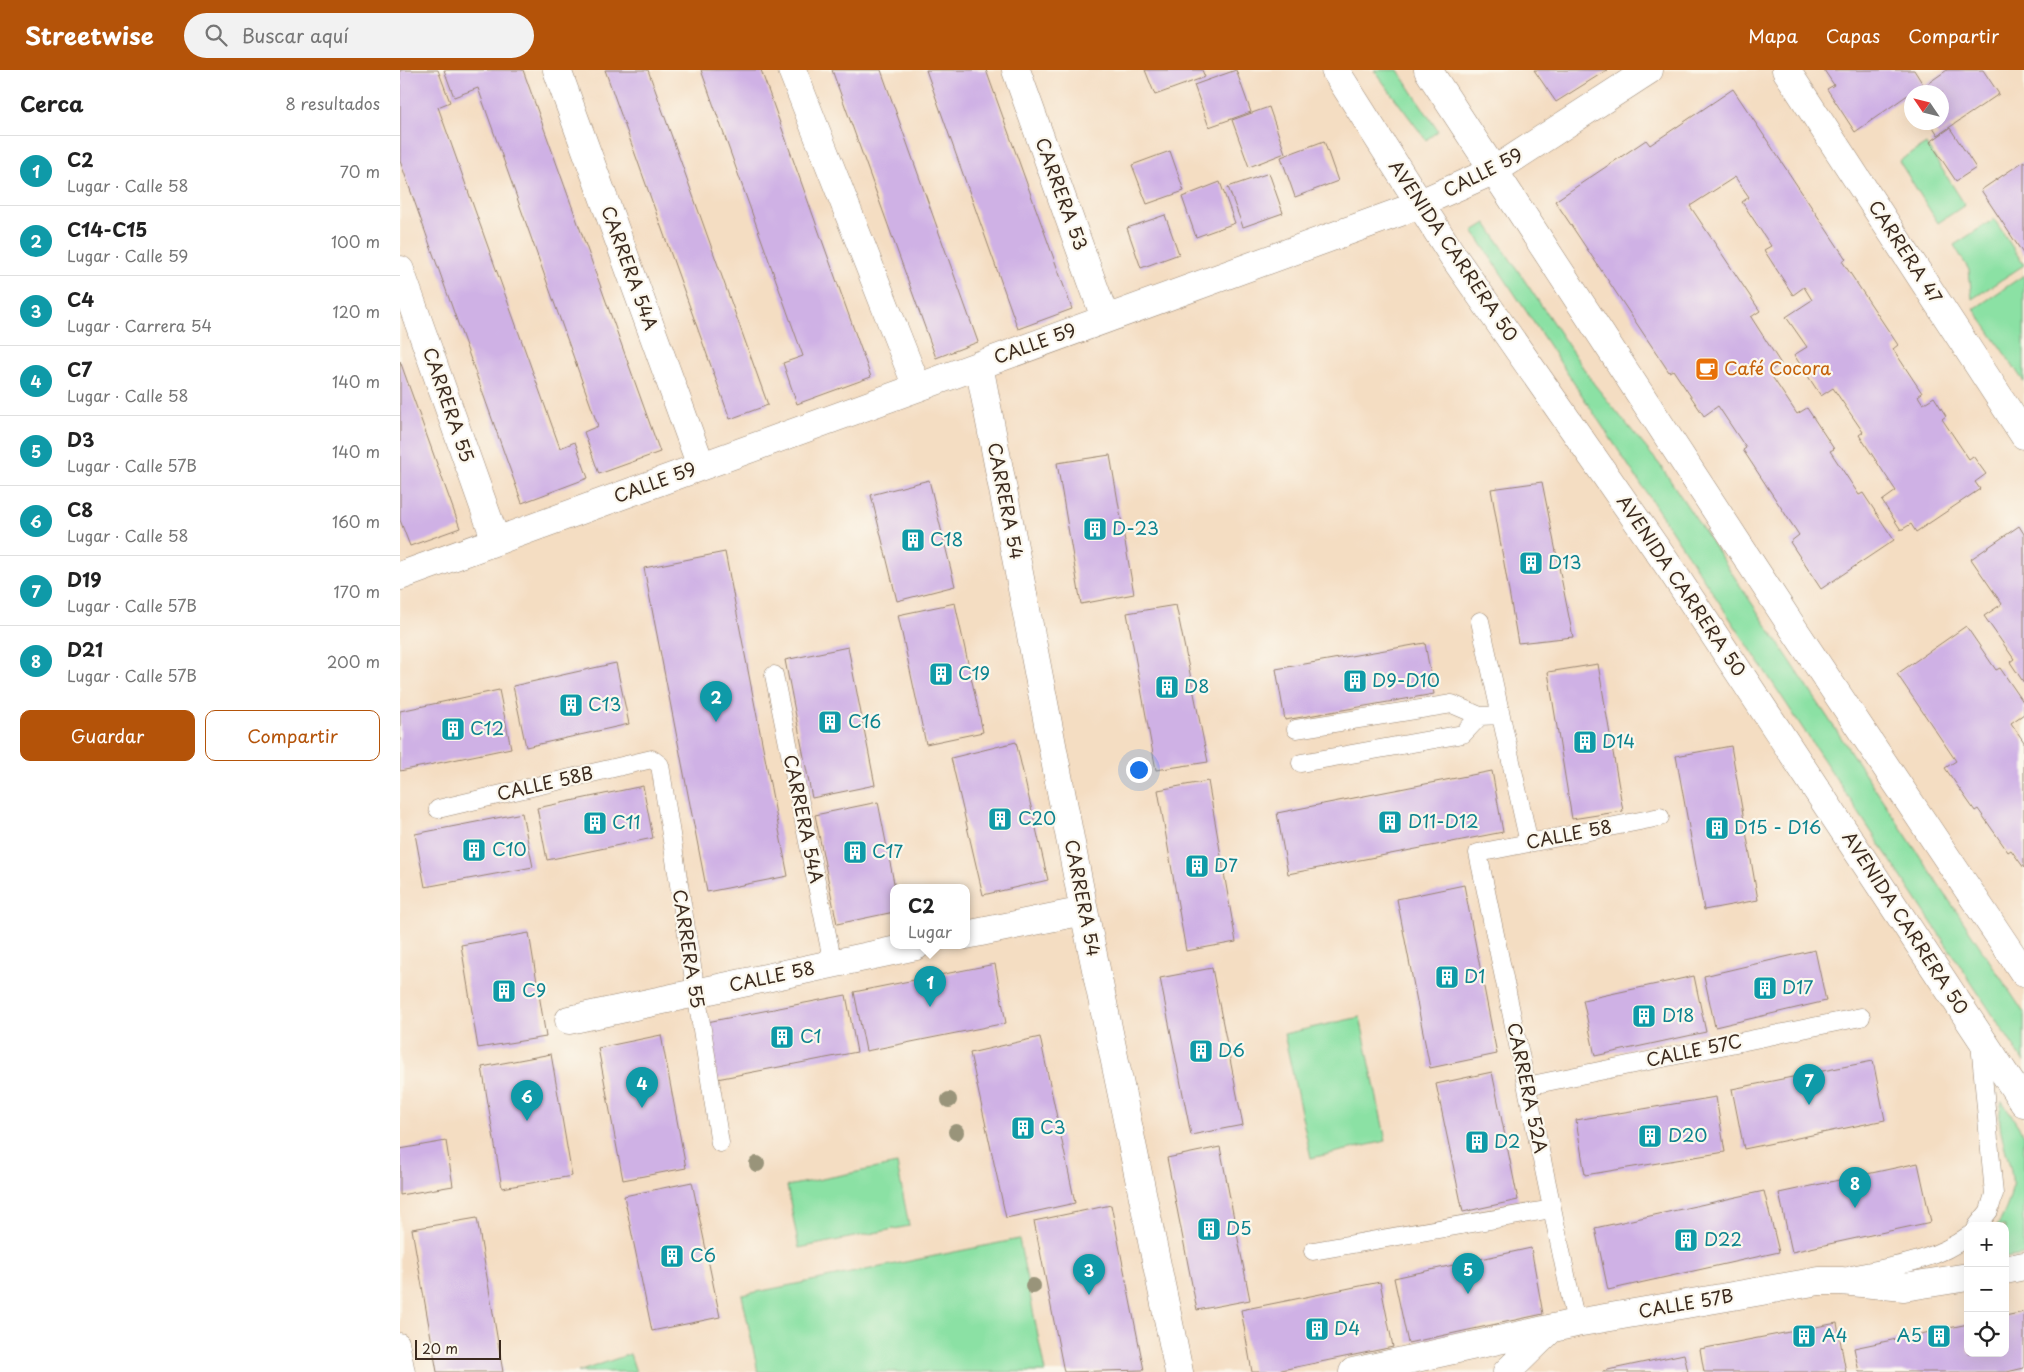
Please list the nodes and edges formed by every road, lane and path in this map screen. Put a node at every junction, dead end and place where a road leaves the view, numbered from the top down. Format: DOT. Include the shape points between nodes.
graph roads {
  1 [pos="557,70"];
  2 [pos="792,70"];
  3 [pos="1016,70"];
  4 [pos="1335,70"];
  5 [pos="1428,70"];
  6 [pos="1649,70"];
  7 [pos="1786,70"];
  8 [pos="1495,170"];
  9 [pos="1420,204"];
  10 [pos="400,270"];
  11 [pos="1105,318"];
  12 [pos="978,365"];
  13 [pos="917,387"];
  14 [pos="2024,435"];
  15 [pos="701,466"];
  16 [pos="496,541"];
  17 [pos="400,576"];
  18 [pos="1480,621"];
  19 [pos="774,675"];
  20 [pos="1501,715"];
  21 [pos="1480,716"];
  22 [pos="1296,729"];
  23 [pos="652,759"];
  24 [pos="1300,763"];
  25 [pos="438,809"];
  26 [pos="1660,817"];
  27 [pos="1529,843"];
  28 [pos="1478,853"];
  29 [pos="1084,911"];
  30 [pos="970,934"];
  31 [pos="902,949"];
  32 [pos="833,964"];
  33 [pos="2024,973"];
  34 [pos="695,994"];
  35 [pos="1861,1017"];
  36 [pos="569,1020"];
  37 [pos="1980,1037"];
  38 [pos="1527,1086"];
  39 [pos="2024,1103"];
  40 [pos="720,1143"];
  41 [pos="1552,1209"];
  42 [pos="1981,1222"];
  43 [pos="1964,1239"];
  44 [pos="1313,1251"];
  45 [pos="2024,1266"];
  46 [pos="2009,1269"];
  47 [pos="1964,1278"];
  48 [pos="1819,1282"];
  49 [pos="1564,1325"];
  50 [pos="400,1342"];
  51 [pos="1427,1364"];
  52 [pos="406,1372"];
  53 [pos="1179,1372"];
  54 [pos="1354,1372"];
  55 [pos="1508,1372"];
  1 -- 15 [label="street, CARRERA 54A"];
  2 -- 13 [label="street"];
  3 -- 11 [label="street, CARRERA 53"];
  4 -- 9 [label="street, AVENIDA CARRERA 50"];
  5 -- 8 [label="street"];
  6 -- 8 [label="street, CALLE 59"];
  7 -- 14 [label="street, CARRERA 47"];
  8 -- 9 [label="street, CALLE 59"];
  8 -- 33 [label="street" via="1795,630"];
  9 -- 11 [label="street, CALLE 59"];
  9 -- 37 [label="street, AVENIDA CARRERA 50" via="1672,571"];
  10 -- 16 [label="street, CARRERA 55"];
  11 -- 12 [label="street, CALLE 59"];
  12 -- 13 [label="street, CALLE 59"];
  12 -- 29 [label="street, CARRERA 54"];
  13 -- 15 [label="street, CALLE 59"];
  15 -- 16 [label="street, CALLE 59"];
  16 -- 17 [label="street, CALLE 59"];
  18 -- 20 [label="lane"];
  19 -- 32 [label="lane, CARRERA 54A"];
  20 -- 21 [label="lane"];
  20 -- 27 [label="lane"];
  21 -- 22 [label="lane" via="1452,704"];
  21 -- 24 [label="lane" via="1463,734"];
  23 -- 25 [label="lane, CALLE 58B"];
  23 -- 34 [label="lane, CARRERA 55" via="660,765"];
  26 -- 27 [label="lane, CALLE 58"];
  27 -- 28 [label="lane, CALLE 58"];
  28 -- 38 [label="lane, CARRERA 52A"];
  29 -- 30 [label="street"];
  29 -- 53 [label="street, CARRERA 54"];
  31 -- 32 [label="street, CALLE 58"];
  32 -- 34 [label="street, CALLE 58"];
  34 -- 36 [label="street, CALLE 58"];
  34 -- 40 [label="lane, CARRERA 55"];
  35 -- 38 [label="lane, CALLE 57C"];
  37 -- 39 [label="street, AVENIDA CARRERA 50"];
  37 -- 42 [label="lane" via="1994,1194 1989,1211"];
  38 -- 41 [label="lane, CARRERA 52A"];
  41 -- 44 [label="lane"];
  41 -- 49 [label="lane, CARRERA 52A"];
  43 -- 48 [label="lane, CALLE 57B" via="1950,1250 1921,1260"];
  45 -- 46 [label="street"];
  47 -- 48 [label="street, CALLE 57B" via="1904,1287 1849,1281"];
  48 -- 49 [label="street, CALLE 57B"];
  49 -- 51 [label="street, CALLE 57B"];
  49 -- 55 [label="street"];
  50 -- 52 [label="lane"];
  51 -- 54 [label="street, CALLE 57B"];
}
